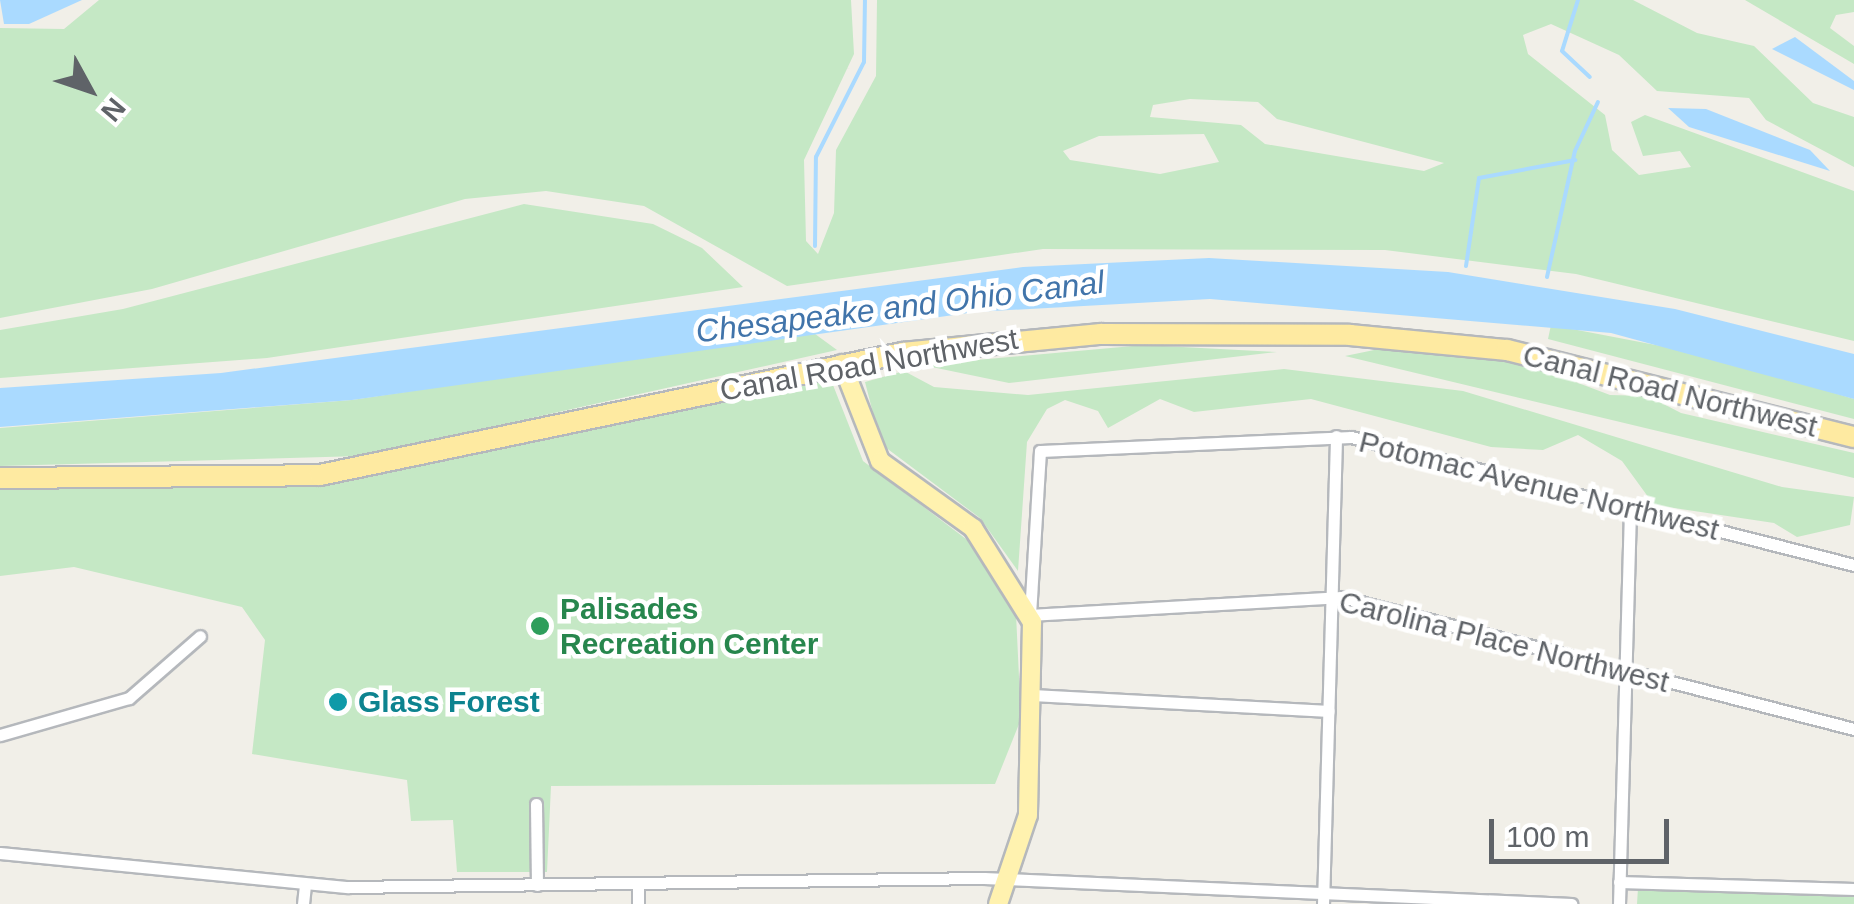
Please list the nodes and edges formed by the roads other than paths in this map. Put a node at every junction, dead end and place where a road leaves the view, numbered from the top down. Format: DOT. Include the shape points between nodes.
graph roads {
  1 [pos="842,364"];
  2 [pos="1336,436"];
  3 [pos="1854,438"];
  4 [pos="0,478"];
  5 [pos="1630,507"];
  6 [pos="1854,565"];
  7 [pos="1332,596"];
  8 [pos="1030,615"];
  9 [pos="200,636"];
  10 [pos="1625,671"];
  11 [pos="1033,695"];
  12 [pos="1329,711"];
  13 [pos="1854,729"];
  14 [pos="0,736"];
  15 [pos="536,804"];
  16 [pos="0,853"];
  17 [pos="1010,878"];
  18 [pos="1619,882"];
  19 [pos="305,884"];
  20 [pos="638,884"];
  21 [pos="536,885"];
  22 [pos="1324,887"];
  23 [pos="1854,889"];
  24 [pos="303,904"];
  25 [pos="638,904"];
  26 [pos="998,904"];
  27 [pos="1324,904"];
  28 [pos="1571,904"];
  29 [pos="1618,904"];
  1 -- 3 [label="highway, Canal Road Northwest" via="1056,335 1384,337 1574,361"];
  1 -- 4 [label="highway, Canal Road Northwest" via="342,472"];
  1 -- 8 [label="main road" via="880,461 974,528"];
  2 -- 5 [label="street, Potomac Avenue Northwest"];
  2 -- 7 [label="street"];
  2 -- 8 [label="street, Potomac Avenue Northwest" via="1040,451"];
  5 -- 6 [label="street, Potomac Avenue Northwest"];
  5 -- 10 [label="street"];
  7 -- 8 [label="street, Carolina Place Northwest"];
  7 -- 10 [label="street, Carolina Place Northwest"];
  7 -- 12 [label="street"];
  8 -- 11 [label="main road"];
  9 -- 14 [label="street" via="129,698"];
  10 -- 13 [label="street, Carolina Place Northwest"];
  10 -- 18 [label="street"];
  11 -- 12 [label="street"];
  11 -- 17 [label="main road" via="1028,815"];
  12 -- 22 [label="street"];
  15 -- 21 [label="street"];
  16 -- 19 [label="street"];
  17 -- 20 [label="street"];
  17 -- 22 [label="street"];
  17 -- 26 [label="main road"];
  18 -- 23 [label="street"];
  18 -- 29 [label="street"];
  19 -- 21 [label="street"];
  19 -- 24 [label="street"];
  20 -- 21 [label="street"];
  20 -- 25 [label="street"];
  22 -- 27 [label="street"];
  22 -- 28 [label="street"];
}
